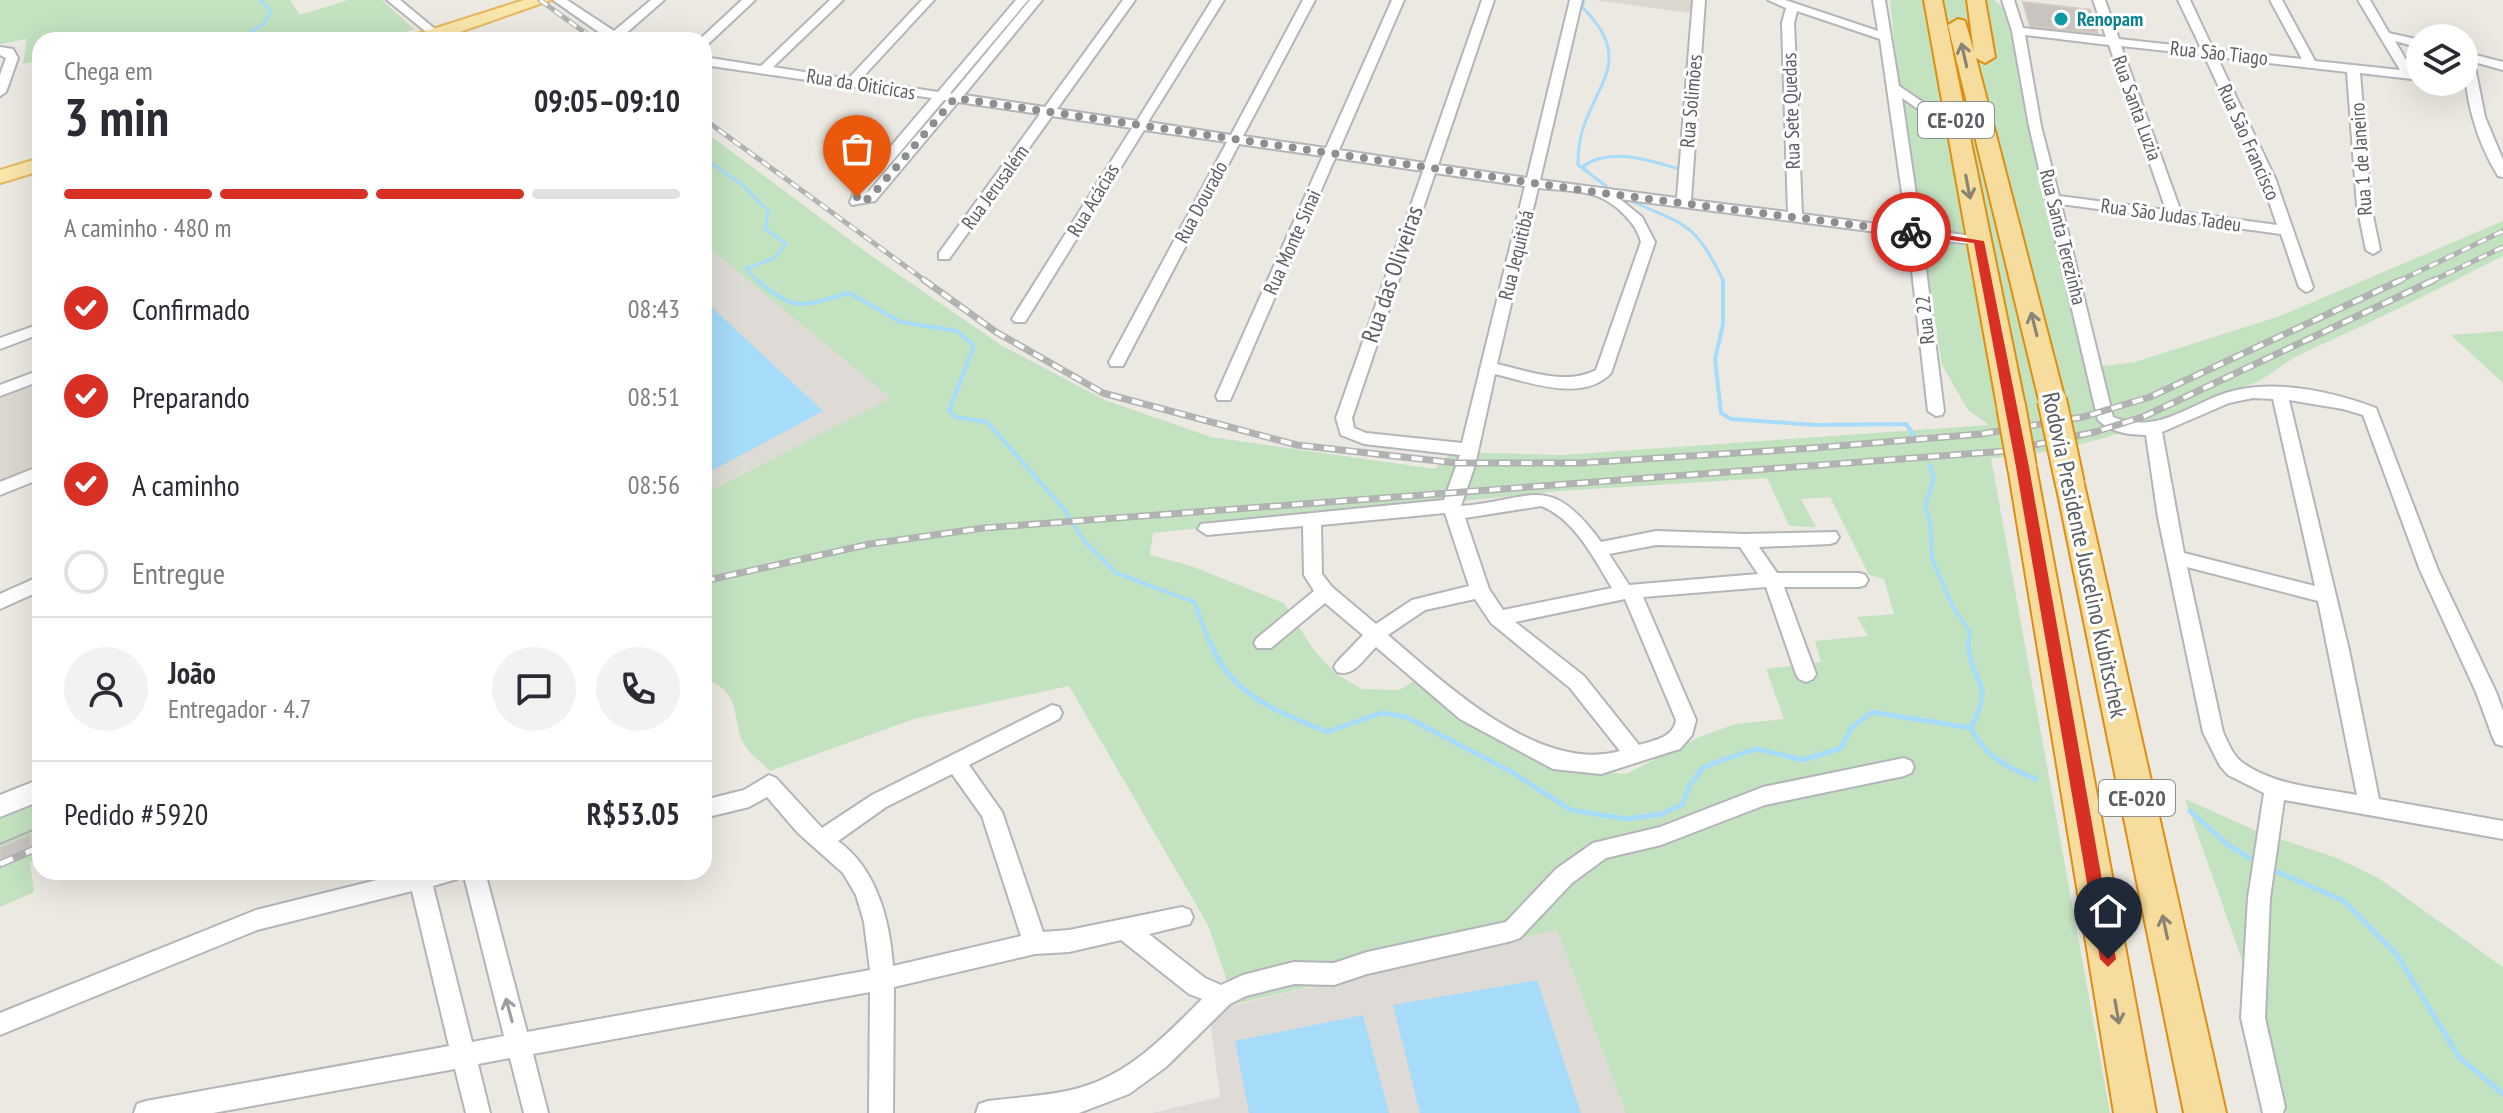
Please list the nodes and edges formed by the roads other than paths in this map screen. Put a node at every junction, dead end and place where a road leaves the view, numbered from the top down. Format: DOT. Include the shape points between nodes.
graph roads {
  1 [pos="518,0"];
  2 [pos="542,0"];
  3 [pos="559,0"];
  4 [pos="658,0"];
  5 [pos="749,0"];
  6 [pos="837,0"];
  7 [pos="928,0"];
  8 [pos="1022,0"];
  9 [pos="1036,0"];
  10 [pos="1129,0"];
  11 [pos="1218,0"];
  12 [pos="1309,0"];
  13 [pos="1398,0"];
  14 [pos="1488,0"];
  15 [pos="1576,0"];
  16 [pos="1699,0"];
  17 [pos="1774,0"];
  18 [pos="1879,0"];
  19 [pos="1917,0"];
  20 [pos="1933,0"];
  21 [pos="1952,0"];
  22 [pos="1976,0"];
  23 [pos="2099,0"];
  24 [pos="2184,0"];
  25 [pos="2276,0"];
  26 [pos="2364,0"];
  27 [pos="396,1"];
  28 [pos="2009,4"];
  29 [pos="1792,6"];
  30 [pos="1009,23"];
  31 [pos="2018,31"];
  32 [pos="422,32"];
  33 [pos="430,32"];
  34 [pos="431,32"];
  35 [pos="609,32"];
  36 [pos="624,32"];
  37 [pos="712,34"];
  38 [pos="2385,35"];
  39 [pos="1885,37"];
  40 [pos="2406,40"];
  41 [pos="2113,42"];
  42 [pos="2209,52"];
  43 [pos="6,54"];
  44 [pos="2478,59"];
  45 [pos="712,62"];
  46 [pos="2311,64"];
  47 [pos="2406,65"];
  48 [pos="2503,66"];
  49 [pos="764,69"];
  50 [pos="2353,69"];
  51 [pos="2406,75"];
  52 [pos="852,82"];
  53 [pos="1893,87"];
  54 [pos="0,92"];
  55 [pos="2472,96"];
  56 [pos="948,97"];
  57 [pos="1953,104"];
  58 [pos="1048,112"];
  59 [pos="1138,125"];
  60 [pos="1958,130"];
  61 [pos="1234,140"];
  62 [pos="1331,154"];
  63 [pos="1988,158"];
  64 [pos="32,160"];
  65 [pos="32,167"];
  66 [pos="1429,168"];
  67 [pos="0,170"];
  68 [pos="2503,173"];
  69 [pos="0,177"];
  70 [pos="1534,182"];
  71 [pos="1602,193"];
  72 [pos="2054,199"];
  73 [pos="1684,201"];
  74 [pos="2175,216"];
  75 [pos="1795,217"];
  76 [pos="2288,231"];
  77 [pos="1915,232"];
  78 [pos="1979,241"];
  79 [pos="2373,250"];
  80 [pos="944,256"];
  81 [pos="2306,287"];
  82 [pos="1020,319"];
  83 [pos="32,332"];
  84 [pos="0,344"];
  85 [pos="1117,362"];
  86 [pos="1489,367"];
  87 [pos="32,378"];
  88 [pos="0,391"];
  89 [pos="1224,396"];
  90 [pos="2280,396"];
  91 [pos="1936,411"];
  92 [pos="2153,430"];
  93 [pos="1469,457"];
  94 [pos="32,475"];
  95 [pos="0,489"];
  96 [pos="1453,510"];
  97 [pos="1312,521"];
  98 [pos="1207,529"];
  99 [pos="1830,537"];
  100 [pos="1745,541"];
  101 [pos="1596,550"];
  102 [pos="2177,558"];
  103 [pos="1772,580"];
  104 [pos="1859,580"];
  105 [pos="32,587"];
  106 [pos="1480,591"];
  107 [pos="1628,591"];
  108 [pos="1325,592"];
  109 [pos="2325,596"];
  110 [pos="0,602"];
  111 [pos="1498,618"];
  112 [pos="1374,636"];
  113 [pos="1264,643"];
  114 [pos="1344,667"];
  115 [pos="1806,674"];
  116 [pos="1052,713"];
  117 [pos="2503,738"];
  118 [pos="1635,755"];
  119 [pos="955,761"];
  120 [pos="1904,767"];
  121 [pos="2275,789"];
  122 [pos="32,793"];
  123 [pos="0,806"];
  124 [pos="2370,806"];
  125 [pos="712,807"];
  126 [pos="2503,830"];
  127 [pos="821,841"];
  128 [pos="416,880"];
  129 [pos="420,880"];
  130 [pos="476,880"];
  131 [pos="1182,917"];
  132 [pos="1124,929"];
  133 [pos="1035,943"];
  134 [pos="883,979"];
  135 [pos="1222,996"];
  136 [pos="0,1024"];
  137 [pos="519,1045"];
  138 [pos="463,1055"];
  139 [pos="2273,1107"];
  140 [pos="146,1113"];
  141 [pos="478,1113"];
  142 [pos="536,1113"];
  143 [pos="881,1113"];
  144 [pos="988,1113"];
  145 [pos="2135,1113"];
  146 [pos="2205,1113"];
  1 -- 33 [label="main road"];
  2 -- 34 [label="main road"];
  3 -- 35 [label="street"];
  4 -- 36 [label="street"];
  5 -- 37 [label="street"];
  6 -- 49 [label="street"];
  7 -- 52 [label="street"];
  8 -- 30 [label="street"];
  9 -- 30 [label="street"];
  10 -- 58 [label="street, Rua Jerusalém"];
  11 -- 59 [label="street, Rua Acácias"];
  12 -- 61 [label="street, Rua Dourado"];
  13 -- 62 [label="street, Rua Monte Sinai"];
  14 -- 66 [label="street, Rua das Oliveiras"];
  15 -- 70 [label="street, Rua Jequitibá"];
  16 -- 73 [label="street, Rua Solimões"];
  17 -- 29 [label="street"];
  18 -- 39 [label="street, Rua 22"];
  19 -- 57 [label="highway" via="1935,65"];
  20 -- 57 [label="highway, Rodovia Presidente Juscelino Kubitschek / CE-020"];
  63 -- 21 [label="highway, Rodovia Presidente Juscelino Kubitschek / CE-020, one-way"];
  22 -- 63 [label="highway" via="1991,108"];
  23 -- 41 [label="street, Rua Santa Luzia"];
  24 -- 42 [label="street, Rua São Francisco"];
  25 -- 46 [label="street"];
  26 -- 38 [label="street"];
  27 -- 32 [label="street"];
  28 -- 31 [label="street, Rua Santa Terezinha"];
  29 -- 39 [label="street"];
  29 -- 75 [label="street, Rua Sete Quedas" via="1788,23"];
  30 -- 56 [label="street"];
  31 -- 41 [label="street, Rua São Tiago"];
  31 -- 72 [label="street, Rua Santa Terezinha"];
  38 -- 40 [label="street"];
  38 -- 47 [label="street"];
  39 -- 53 [label="street, Rua 22"];
  41 -- 42 [label="street, Rua São Tiago"];
  41 -- 74 [label="street, Rua Santa Luzia"];
  42 -- 46 [label="street, Rua São Tiago"];
  42 -- 76 [label="street, Rua São Francisco"];
  43 -- 54 [label="street"];
  44 -- 48 [label="street"];
  45 -- 49 [label="street, Rua da Oiticicas"];
  46 -- 50 [label="street, Rua São Tiago"];
  49 -- 52 [label="street, Rua da Oiticicas"];
  50 -- 51 [label="street, Rua São Tiago"];
  50 -- 79 [label="street, Rua 1 de Janeiro" via="2361,120 2365,223"];
  52 -- 56 [label="street, Rua da Oiticicas"];
  53 -- 60 [label="street"];
  53 -- 77 [label="street, Rua 22"];
  55 -- 68 [label="street"];
  56 -- 56 [label="street" via="862,189 857,202 878,190"];
  56 -- 58 [label="street, Rua da Oiticicas"];
  57 -- 60 [label="highway, Rodovia Presidente Juscelino Kubitschek / CE-020"];
  58 -- 59 [label="street, Rua da Oiticicas"];
  58 -- 80 [label="street, Rua Jerusalém"];
  59 -- 61 [label="street, Rua da Oiticicas"];
  59 -- 82 [label="street, Rua Acácias"];
  60 -- 78 [label="highway, Rodovia Presidente Juscelino Kubitschek / CE-020, one-way"];
  61 -- 62 [label="street, Rua da Oiticicas"];
  61 -- 85 [label="street, Rua Dourado"];
  62 -- 66 [label="street, Rua da Oiticicas"];
  62 -- 89 [label="street, Rua Monte Sinai"];
  146 -- 63 [label="highway, Rodovia Presidente Juscelino Kubitschek / CE-020, one-way, bridge" via="2052,400"];
  64 -- 67 [label="main road"];
  65 -- 69 [label="main road"];
  66 -- 70 [label="street, Rua da Oiticicas"];
  66 -- 93 [label="street, Rua das Oliveiras" via="1344,427 1364,438"];
  70 -- 71 [label="street, Rua da Oiticicas"];
  70 -- 86 [label="street, Rua Jequitibá"];
  71 -- 73 [label="street, Rua da Oiticicas"];
  71 -- 86 [label="street" via="1640,222 1648,242 1603,373 1565,381"];
  72 -- 74 [label="street, Rua São Judas Tadeu"];
  72 -- 92 [label="street, Rua Santa Terezinha" via="2106,420"];
  73 -- 75 [label="street, Rua da Oiticicas"];
  74 -- 76 [label="street, Rua São Judas Tadeu"];
  75 -- 77 [label="street, Rua da Oiticicas"];
  76 -- 81 [label="street, Rua São Francisco"];
  77 -- 78 [label="street, Rua da Oiticicas"];
  77 -- 91 [label="street, Rua 22"];
  78 -- 145 [label="highway, Rodovia Presidente Juscelino Kubitschek / CE-020, one-way, bridge"];
  83 -- 84 [label="street"];
  86 -- 93 [label="street, Rua Jequitibá"];
  87 -- 88 [label="street"];
  90 -- 92 [label="street" via="2230,397"];
  90 -- 109 [label="street"];
  90 -- 117 [label="street" via="2360,408 2373,415 2429,570"];
  92 -- 102 [label="street"];
  93 -- 96 [label="street, Rua Jequitibá"];
  94 -- 95 [label="street"];
  96 -- 97 [label="street"];
  96 -- 101 [label="street" via="1549,501 1562,508"];
  96 -- 106 [label="street"];
  97 -- 98 [label="street"];
  97 -- 108 [label="street" via="1313,575"];
  99 -- 100 [label="street"];
  100 -- 101 [label="street" via="1656,538"];
  100 -- 103 [label="street"];
  101 -- 107 [label="street"];
  102 -- 109 [label="street"];
  102 -- 121 [label="street" via="2213,732 2235,769"];
  103 -- 104 [label="street"];
  103 -- 107 [label="street"];
  103 -- 115 [label="street"];
  105 -- 110 [label="street"];
  106 -- 111 [label="street"];
  106 -- 112 [label="street" via="1417,603"];
  107 -- 111 [label="street"];
  107 -- 118 [label="street" via="1686,720 1673,743"];
  108 -- 112 [label="street"];
  108 -- 113 [label="street"];
  109 -- 124 [label="street"];
  111 -- 118 [label="street" via="1577,682"];
  112 -- 114 [label="street"];
  112 -- 118 [label="street" via="1467,713 1535,753 1571,765 1601,765"];
  116 -- 119 [label="street"];
  119 -- 127 [label="street" via="879,801"];
  119 -- 133 [label="street" via="991,812"];
  120 -- 135 [label="street" via="1763,796 1661,836 1601,850 1564,876 1503,935 1434,946 1334,974 1294,973"];
  121 -- 124 [label="street"];
  121 -- 139 [label="street" via="2259,898 2253,1018"];
  122 -- 123 [label="street"];
  124 -- 126 [label="street"];
  125 -- 127 [label="street" via="749,798 769,784"];
  127 -- 134 [label="street" via="839,853 864,887"];
  128 -- 136 [label="street" via="256,920"];
  129 -- 138 [label="street"];
  137 -- 130 [label="street, one-way"];
  131 -- 132 [label="street"];
  132 -- 133 [label="street"];
  132 -- 135 [label="street" via="1197,986"];
  133 -- 134 [label="street"];
  134 -- 137 [label="street"];
  134 -- 143 [label="street"];
  135 -- 144 [label="street" via="1158,1059 1120,1085 1078,1101"];
  137 -- 138 [label="street"];
  137 -- 142 [label="street"];
  138 -- 140 [label="street"];
  138 -- 141 [label="street"];
}
